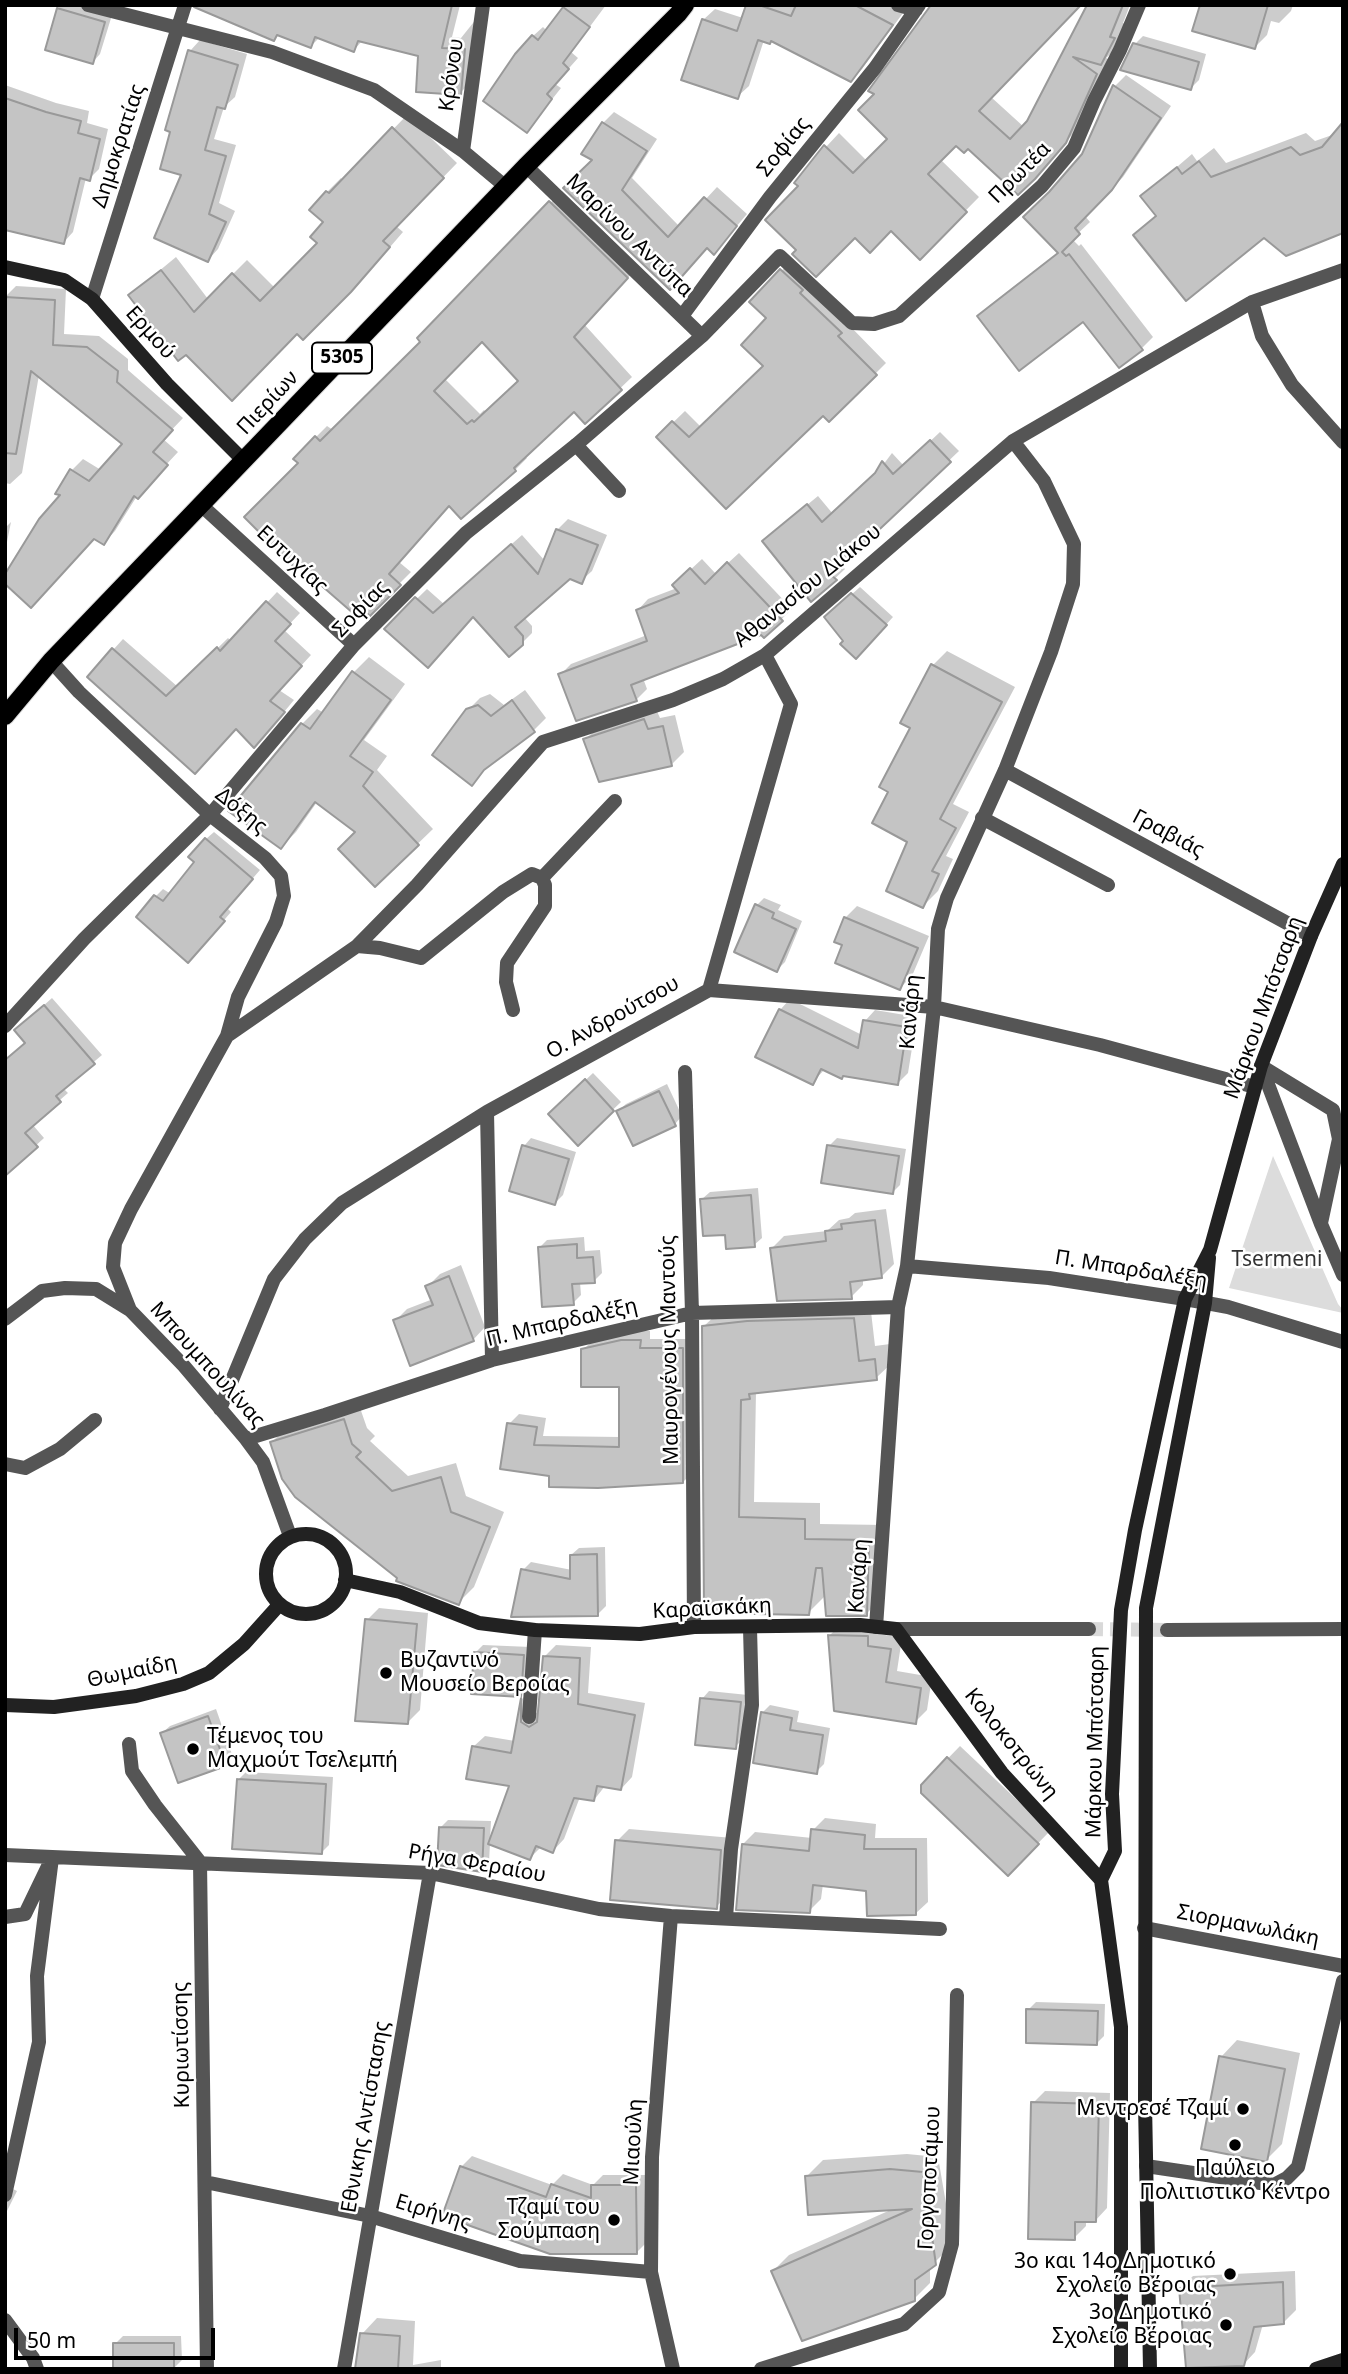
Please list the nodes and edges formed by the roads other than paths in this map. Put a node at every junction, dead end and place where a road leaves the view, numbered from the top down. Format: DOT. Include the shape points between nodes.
graph roads {
  1 [pos="88,5"];
  2 [pos="185,5"];
  3 [pos="483,5"];
  4 [pos="685,5"];
  5 [pos="898,5"];
  6 [pos="1139,5"];
  7 [pos="917,8"];
  8 [pos="178,29"];
  9 [pos="463,151"];
  10 [pos="526,166"];
  11 [pos="506,187"];
  12 [pos="780,256"];
  13 [pos="5,267"];
  14 [pos="1343,270"];
  15 [pos="92,299"];
  16 [pos="1252,302"];
  17 [pos="682,316"];
  18 [pos="702,337"];
  19 [pos="1013,441"];
  20 [pos="1343,442"];
  21 [pos="576,445"];
  22 [pos="244,461"];
  23 [pos="619,491"];
  24 [pos="201,505"];
  25 [pos="354,645"];
  26 [pos="765,654"];
  27 [pos="51,661"];
  28 [pos="5,716"];
  29 [pos="1005,770"];
  30 [pos="615,801"];
  31 [pos="211,815"];
  32 [pos="982,818"];
  33 [pos="1343,864"];
  34 [pos="542,878"];
  35 [pos="1108,884"];
  36 [pos="1311,936"];
  37 [pos="357,946"];
  38 [pos="709,990"];
  39 [pos="934,1007"];
  40 [pos="513,1010"];
  41 [pos="5,1026"];
  42 [pos="227,1036"];
  43 [pos="1261,1066"];
  44 [pos="685,1072"];
  45 [pos="1255,1087"];
  46 [pos="487,1112"];
  47 [pos="1324,1231"];
  48 [pos="1343,1242"];
  49 [pos="1210,1250"];
  50 [pos="907,1265"];
  51 [pos="1343,1275"];
  52 [pos="1185,1299"];
  53 [pos="1205,1303"];
  54 [pos="898,1307"];
  55 [pos="130,1310"];
  56 [pos="692,1313"];
  57 [pos="5,1319"];
  58 [pos="1343,1342"];
  59 [pos="492,1360"];
  60 [pos="220,1409"];
  61 [pos="96,1420"];
  62 [pos="246,1439"];
  63 [pos="5,1464"];
  64 [pos="290,1536"];
  65 [pos="345,1580"];
  66 [pos="279,1605"];
  67 [pos="694,1627"];
  68 [pos="876,1627"];
  69 [pos="750,1628"];
  70 [pos="896,1629"];
  71 [pos="1089,1629"];
  72 [pos="1343,1629"];
  73 [pos="535,1630"];
  74 [pos="1167,1630"];
  75 [pos="5,1704"];
  76 [pos="529,1717"];
  77 [pos="130,1744"];
  78 [pos="5,1855"];
  79 [pos="52,1858"];
  80 [pos="200,1862"];
  81 [pos="430,1873"];
  82 [pos="1101,1880"];
  83 [pos="671,1916"];
  84 [pos="5,1917"];
  85 [pos="726,1918"];
  86 [pos="1144,1927"];
  87 [pos="940,1929"];
  88 [pos="1343,1966"];
  89 [pos="1343,1981"];
  90 [pos="957,1994"];
  91 [pos="1146,2166"];
  92 [pos="205,2182"];
  93 [pos="5,2195"];
  94 [pos="370,2216"];
  95 [pos="651,2272"];
  96 [pos="5,2320"];
  97 [pos="1343,2360"];
  98 [pos="37,2369"];
  99 [pos="207,2369"];
  100 [pos="344,2369"];
  101 [pos="673,2369"];
  102 [pos="761,2369"];
  103 [pos="1121,2369"];
  104 [pos="1150,2369"];
  105 [pos="1316,2369"];
  1 -- 8 [label="street"];
  2 -- 8 [label="street, Δημοκρατίας"];
  3 -- 9 [label="street, Κρόνου"];
  4 -- 10 [label="main road, Πιερίων / 5305"];
  5 -- 7 [label="street"];
  6 -- 12 [label="street, Πρωτέα" via="1074,148 1042,186 899,316 874,324 852,323"];
  7 -- 17 [label="street, Σοφίας"];
  8 -- 9 [label="street" via="272,52 374,90"];
  8 -- 15 [label="street, Δημοκρατίας"];
  9 -- 11 [label="street"];
  10 -- 11 [label="main road, Πιερίων / 5305"];
  10 -- 17 [label="street, Μαρίνου Αντύπα"];
  11 -- 22 [label="main road, Πιερίων / 5305"];
  12 -- 18 [label="street, Σοφίας"];
  13 -- 15 [label="street, Ερμού" via="64,280"];
  14 -- 16 [label="street, Αθανασίου Διάκου"];
  15 -- 22 [label="street, Ερμού"];
  16 -- 19 [label="street, Αθανασίου Διάκου"];
  16 -- 20 [label="street" via="1262,336 1292,385"];
  17 -- 18 [label="street, Μαρίνου Αντύπα"];
  18 -- 21 [label="street, Σοφίας"];
  19 -- 26 [label="street, Αθανασίου Διάκου"];
  19 -- 29 [label="street, Κανάρη" via="1044,481 1074,544 1073,584"];
  21 -- 23 [label="street"];
  21 -- 25 [label="street, Σοφίας" via="466,533"];
  22 -- 24 [label="main road, Πιερίων / 5305"];
  24 -- 25 [label="street, Ευτυχίας"];
  24 -- 27 [label="main road, Πιερίων / 5305"];
  25 -- 31 [label="street, Σοφίας"];
  26 -- 37 [label="street, Αθανασίου Διάκου" via="723,679 673,700 543,742"];
  26 -- 38 [label="street" via="791,704"];
  27 -- 28 [label="main road, Πιερίων / 5305"];
  27 -- 31 [label="street, Δόξης"];
  29 -- 32 [label="street, Κανάρη"];
  29 -- 36 [label="street, Γραβιάς"];
  30 -- 34 [label="street"];
  31 -- 41 [label="street, Σοφίας" via="84,939"];
  31 -- 42 [label="street, Δόξης" via="265,858 281,876 284,896 238,997"];
  32 -- 35 [label="street"];
  32 -- 39 [label="street, Κανάρη" via="938,929"];
  33 -- 36 [label="street, Μάρκου Μπότσαρη"];
  34 -- 37 [label="street" via="532,874 503,892 421,958"];
  34 -- 40 [label="street" via="545,906 507,963"];
  36 -- 43 [label="street, Μάρκου Μπότσαρη"];
  37 -- 42 [label="street, Αθανασίου Διάκου"];
  38 -- 39 [label="street, Ο. Ανδρούτσου"];
  38 -- 46 [label="street, Ο. Ανδρούτσου"];
  39 -- 45 [label="street, Ο. Ανδρούτσου"];
  39 -- 50 [label="street, Κανάρη"];
  42 -- 55 [label="street, Μπουμπουλίνας" via="115,1243 113,1267"];
  43 -- 45 [label="street, Μάρκου Μπότσαρη"];
  43 -- 47 [label="street"];
  43 -- 47 [label="street" via="1333,1110 1339,1139"];
  44 -- 56 [label="street, Μαυρογένους Μαντούς"];
  45 -- 49 [label="street, Μάρκου Μπότσαρη"];
  46 -- 59 [label="street"];
  46 -- 60 [label="street, Ο. Ανδρούτσου" via="342,1203 305,1240 274,1279"];
  47 -- 48 [label="street"];
  47 -- 51 [label="street"];
  49 -- 52 [label="street, Μάρκου Μπότσαρη"];
  49 -- 53 [label="street, Μάρκου Μπότσαρη"];
  50 -- 52 [label="street, Π. Μπαρδαλέξη" via="1049,1278"];
  50 -- 54 [label="street, Κανάρη"];
  52 -- 53 [label="street, Π. Μπαρδαλέξη"];
  52 -- 82 [label="street, Μάρκου Μπότσαρη" via="1121,1610 1112,1794 1115,1851"];
  53 -- 58 [label="street, Π. Μπαρδαλέξη"];
  53 -- 86 [label="street, Μάρκου Μπότσαρη" via="1146,1608"];
  54 -- 56 [label="street, Π. Μπαρδαλέξη"];
  54 -- 68 [label="street, Κανάρη"];
  55 -- 57 [label="street" via="96,1289 65,1288 42,1291"];
  55 -- 60 [label="street, Μπουμπουλίνας"];
  56 -- 59 [label="street, Π. Μπαρδαλέξη"];
  56 -- 67 [label="street, Μαυρογένους Μαντούς"];
  59 -- 62 [label="street, Π. Μπαρδαλέξη"];
  60 -- 62 [label="street, Μπουμπουλίνας"];
  61 -- 63 [label="street" via="60,1449 25,1468"];
  62 -- 64 [label="street, Μπουμπουλίνας" via="263,1462"];
  64 -- 65 [label="street" via="308,1533 332,1543 346,1567"];
  64 -- 66 [label="street" via="278,1544 266,1564 268,1591"];
  65 -- 66 [label="street" via="341,1596 319,1613 305,1615"];
  65 -- 73 [label="street, Καραϊσκάκη" via="400,1592 479,1623"];
  66 -- 75 [label="street, Θωμαίδη" via="244,1644 209,1673 183,1684 136,1696 54,1707"];
  67 -- 69 [label="street, Καραϊσκάκη"];
  67 -- 73 [label="street, Καραϊσκάκη" via="640,1634"];
  68 -- 69 [label="street, Καραϊσκάκη"];
  68 -- 70 [label="street, Καραϊσκάκη"];
  69 -- 85 [label="street" via="752,1705"];
  70 -- 71 [label="street, Καραϊσκάκη"];
  70 -- 82 [label="street, Κολοκοτρώνη" via="1002,1773"];
  72 -- 74 [label="street"];
  73 -- 76 [label="street"];
  77 -- 80 [label="street" via="132,1771"];
  78 -- 79 [label="street, Ρήγα Φεραίου"];
  79 -- 80 [label="street, Ρήγα Φεραίου"];
  79 -- 84 [label="street" via="24,1914"];
  79 -- 93 [label="street" via="37,1976 39,2042"];
  80 -- 81 [label="street, Ρήγα Φεραίου"];
  80 -- 92 [label="street, Κυριωτίσσης"];
  81 -- 83 [label="street, Ρήγα Φεραίου" via="599,1909"];
  81 -- 94 [label="street, Εθνικης Αντίστασης"];
  82 -- 103 [label="street" via="1121,2027"];
  83 -- 85 [label="street, Ρήγα Φεραίου"];
  83 -- 95 [label="street, Μιαούλη" via="652,2157"];
  85 -- 87 [label="street, Ρήγα Φεραίου"];
  86 -- 88 [label="street, Σιορμανωλάκη"];
  86 -- 91 [label="street, Μάρκου Μπότσαρη"];
  89 -- 91 [label="street" via="1298,2167 1287,2178 1274,2185"];
  90 -- 102 [label="street, Γοργοποτάμου" via="952,2244 939,2292 904,2324"];
  91 -- 104 [label="street, Μάρκου Μπότσαρη"];
  92 -- 94 [label="street, Ειρήνης"];
  92 -- 99 [label="street, Κυριωτίσσης"];
  94 -- 95 [label="street, Ειρήνης" via="520,2261"];
  94 -- 100 [label="street, Εθνικης Αντίστασης"];
  95 -- 101 [label="street, Μιαούλη"];
  96 -- 98 [label="street"];
  97 -- 105 [label="street"];
}
